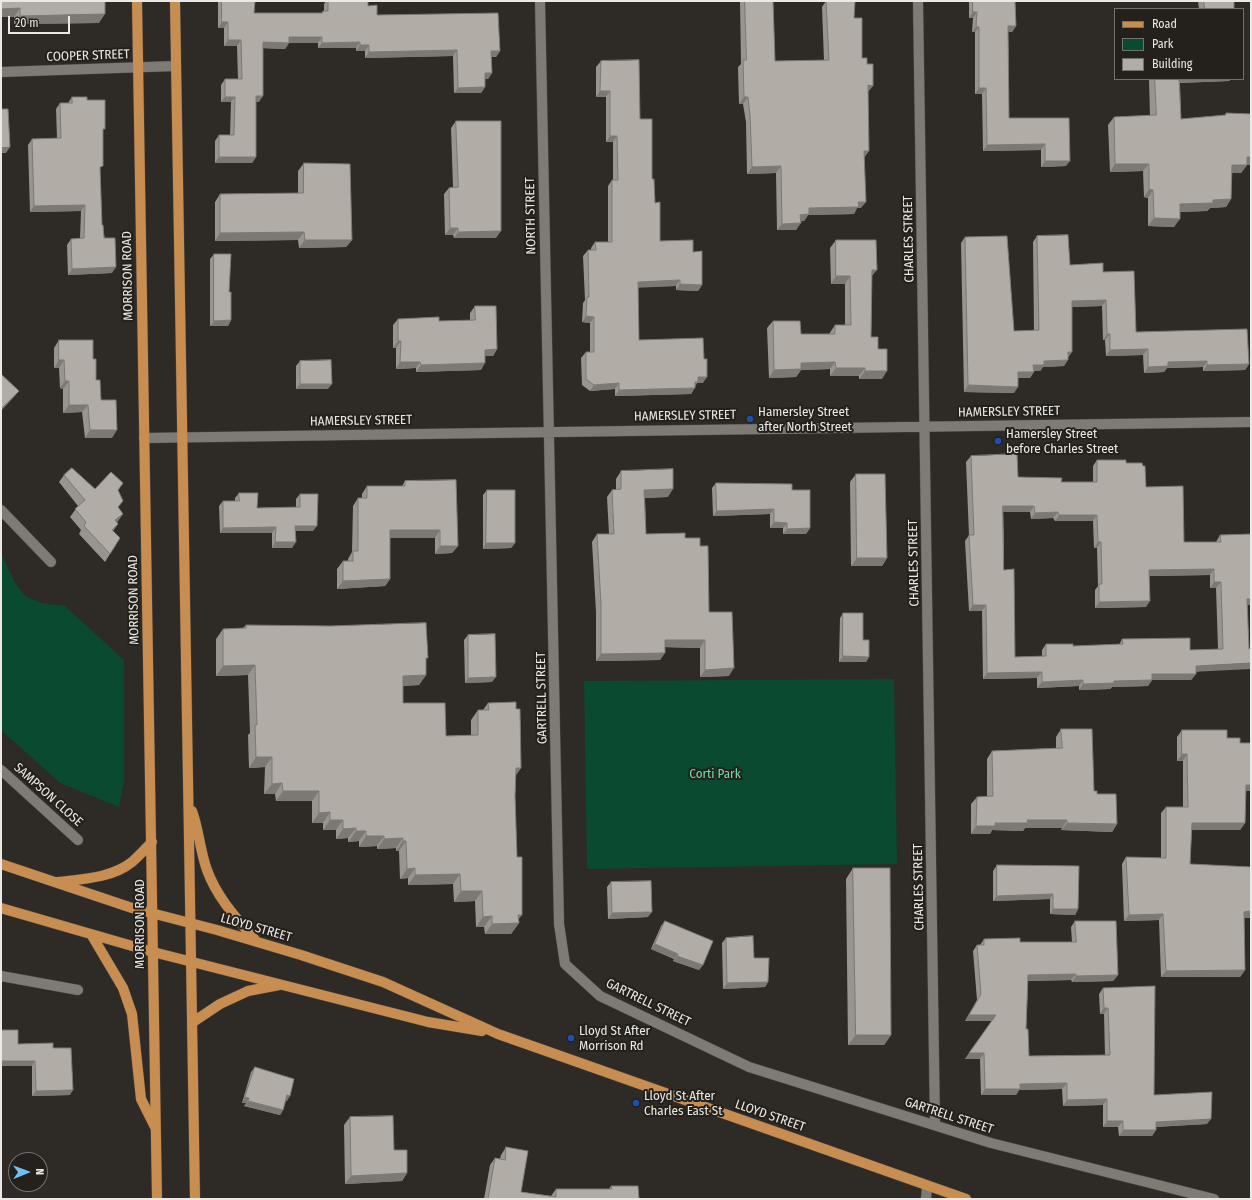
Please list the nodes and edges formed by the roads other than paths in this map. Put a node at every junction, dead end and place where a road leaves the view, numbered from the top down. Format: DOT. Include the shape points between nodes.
graph roads {
  1 [pos="137,1"];
  2 [pos="175,1"];
  3 [pos="540,1"];
  4 [pos="918,1"];
  5 [pos="176,66"];
  6 [pos="137,68"];
  7 [pos="1,72"];
  8 [pos="1251,422"];
  9 [pos="926,426"];
  10 [pos="549,431"];
  11 [pos="182,437"];
  12 [pos="144,438"];
  13 [pos="1,510"];
  14 [pos="51,562"];
  15 [pos="1,770"];
  16 [pos="189,803"];
  17 [pos="78,840"];
  18 [pos="152,842"];
  19 [pos="1,864"];
  20 [pos="54,882"];
  21 [pos="1,908"];
  22 [pos="154,915"];
  23 [pos="191,924"];
  24 [pos="91,934"];
  25 [pos="257,942"];
  26 [pos="153,952"];
  27 [pos="192,962"];
  28 [pos="1,976"];
  29 [pos="282,984"];
  30 [pos="78,990"];
  31 [pos="193,1022"];
  32 [pos="498,1034"];
  33 [pos="935,1124"];
  34 [pos="156,1130"];
  35 [pos="927,1186"];
  36 [pos="952,1197"];
  37 [pos="157,1199"];
  38 [pos="195,1199"];
  39 [pos="926,1199"];
  40 [pos="966,1199"];
  41 [pos="1214,1199"];
  1 -- 6 [label="main road, MORRISON ROAD"];
  2 -- 5 [label="main road"];
  3 -- 10 [label="street, NORTH STREET"];
  4 -- 9 [label="street, CHARLES STREET"];
  5 -- 6 [label="street, COOPER STREET"];
  5 -- 11 [label="main road"];
  6 -- 7 [label="street, COOPER STREET"];
  6 -- 12 [label="main road, MORRISON ROAD"];
  8 -- 9 [label="street, HAMERSLEY STREET"];
  9 -- 10 [label="street, HAMERSLEY STREET"];
  9 -- 33 [label="street, CHARLES STREET"];
  10 -- 11 [label="street, HAMERSLEY STREET"];
  10 -- 33 [label="street, GARTRELL STREET" via="559,924 565,964 600,996 749,1067"];
  11 -- 12 [label="street, HAMERSLEY STREET"];
  11 -- 16 [label="main road"];
  12 -- 18 [label="main road, MORRISON ROAD"];
  13 -- 14 [label="street"];
  15 -- 17 [label="street, SAMPSON CLOSE"];
  16 -- 23 [label="main road"];
  16 -- 25 [label="main road" via="197,825 206,869 215,889 231,913"];
  18 -- 20 [label="main road" via="132,862 109,874"];
  18 -- 22 [label="main road, MORRISON ROAD"];
  19 -- 20 [label="main road, LLOYD STREET"];
  20 -- 22 [label="main road, LLOYD STREET"];
  21 -- 24 [label="main road, LLOYD STREET"];
  22 -- 23 [label="main road, LLOYD STREET"];
  22 -- 26 [label="main road, MORRISON ROAD"];
  23 -- 25 [label="main road, LLOYD STREET"];
  23 -- 27 [label="main road"];
  24 -- 26 [label="main road, LLOYD STREET"];
  24 -- 34 [label="main road" via="123,988 132,1014 141,1099"];
  25 -- 32 [label="main road, LLOYD STREET" via="383,982"];
  26 -- 27 [label="main road, LLOYD STREET"];
  26 -- 34 [label="main road, MORRISON ROAD"];
  27 -- 29 [label="main road, LLOYD STREET"];
  27 -- 31 [label="main road"];
  28 -- 30 [label="street"];
  29 -- 31 [label="main road" via="248,991 220,1004"];
  29 -- 32 [label="main road, LLOYD STREET" via="428,1022"];
  31 -- 38 [label="main road"];
  32 -- 35 [label="main road, LLOYD STREET"];
  33 -- 41 [label="street, GARTRELL STREET" via="991,1143"];
  34 -- 37 [label="main road, MORRISON ROAD"];
  35 -- 36 [label="main road, LLOYD STREET"];
  35 -- 39 [label="street"];
  36 -- 40 [label="main road, LLOYD STREET"];
}
